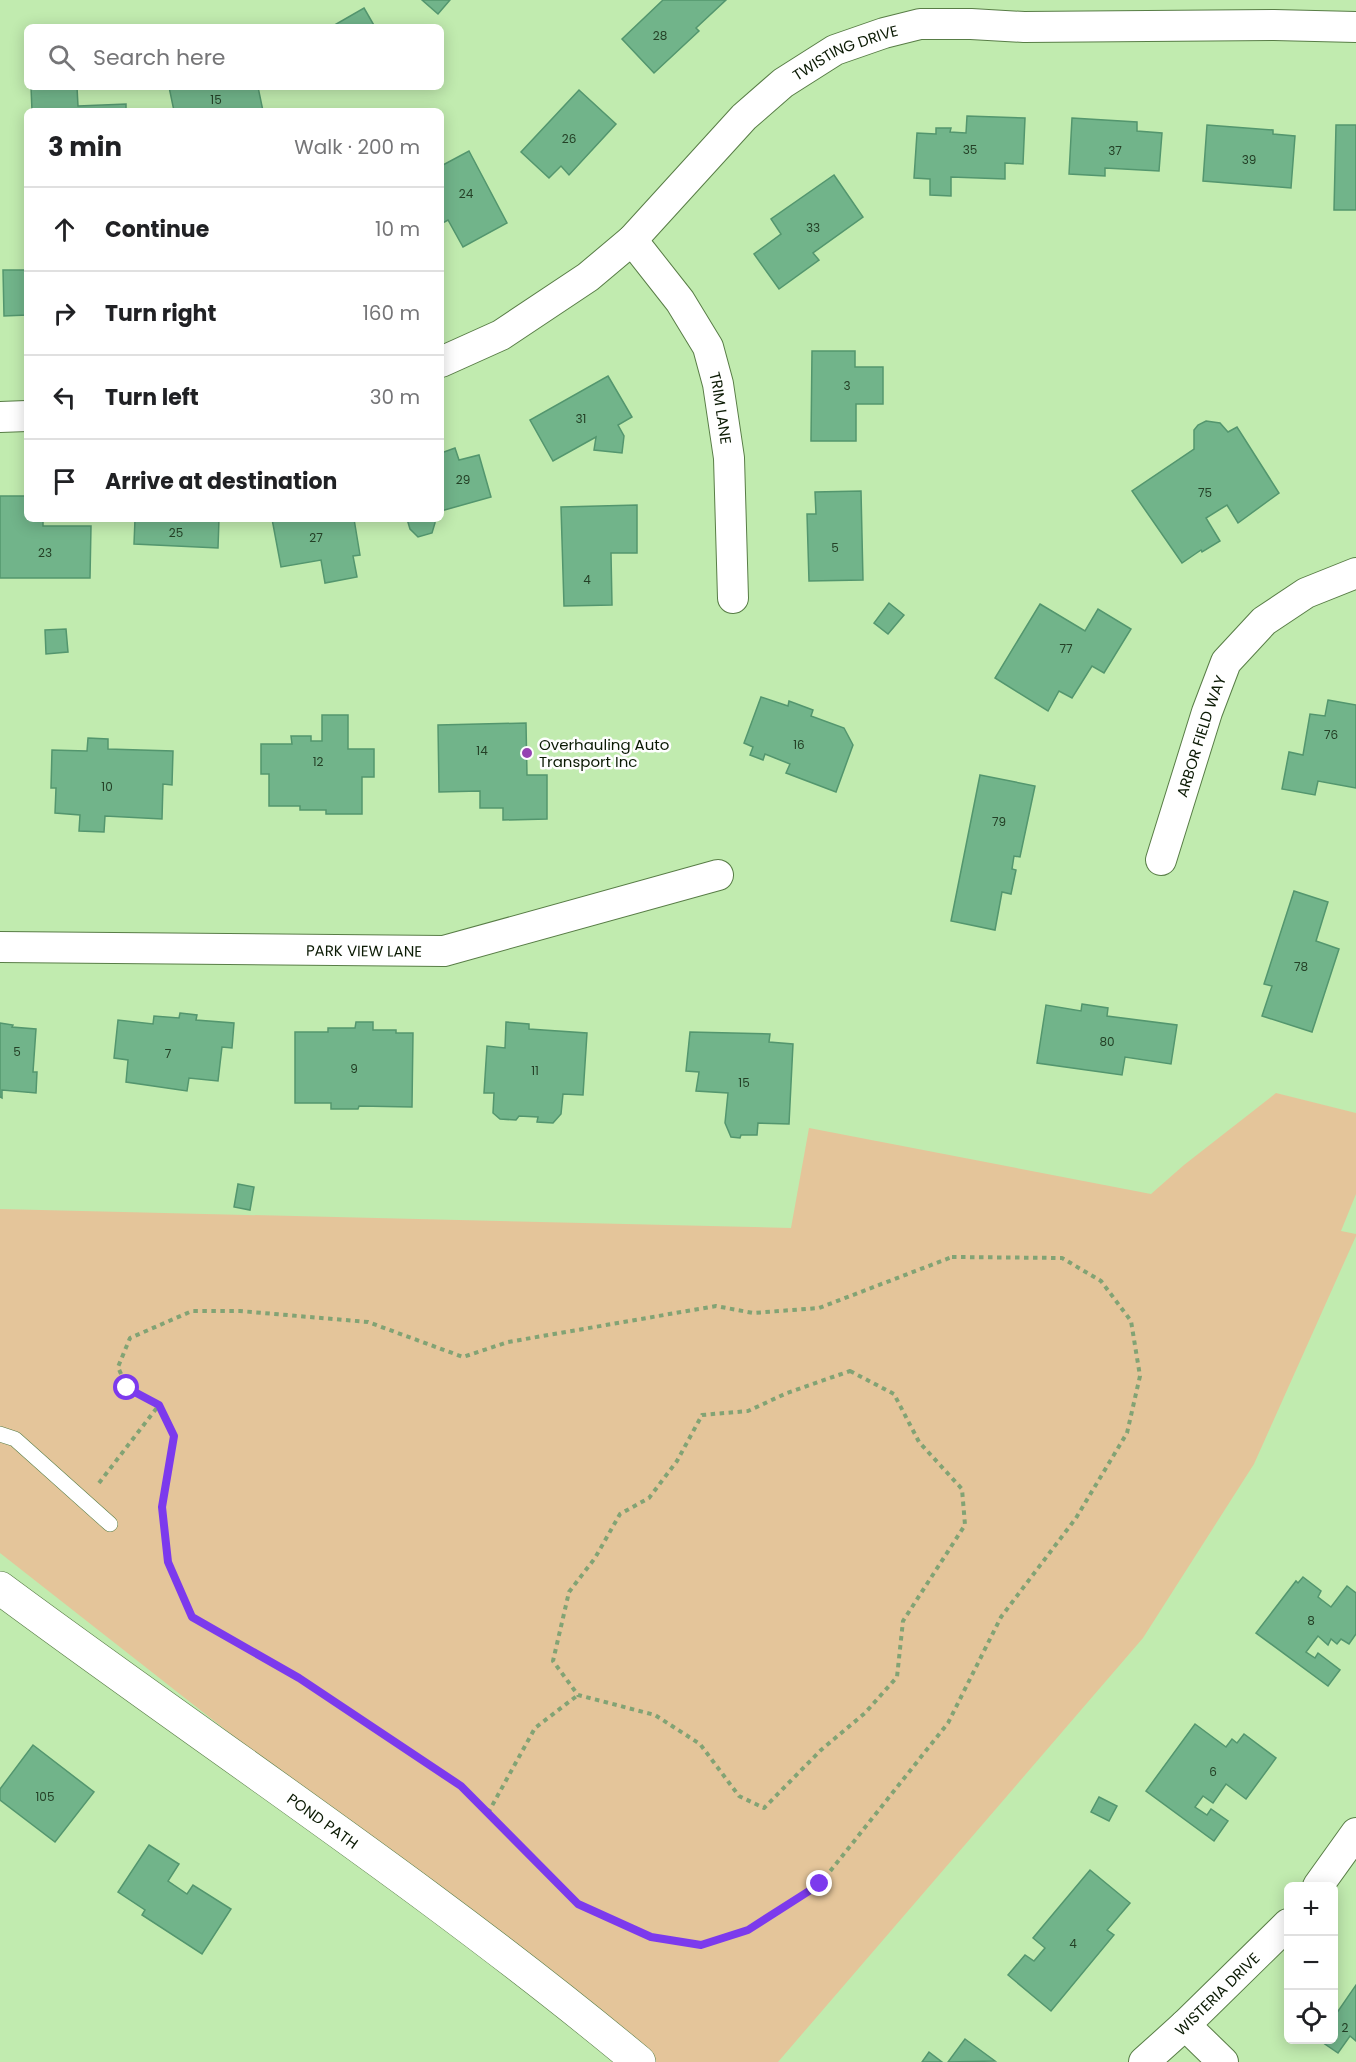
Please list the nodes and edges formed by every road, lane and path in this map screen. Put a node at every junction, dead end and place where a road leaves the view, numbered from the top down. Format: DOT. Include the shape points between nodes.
graph roads {
  1 [pos="1356,27"];
  2 [pos="632,240"];
  3 [pos="444,361"];
  4 [pos="24,416"];
  5 [pos="0,417"];
  6 [pos="1356,573"];
  7 [pos="733,598"];
  8 [pos="1161,860"];
  9 [pos="718,875"];
  10 [pos="0,947"];
  11 [pos="159,1405"];
  12 [pos="0,1434"];
  13 [pos="85,1502"];
  14 [pos="110,1524"];
  15 [pos="0,1588"];
  16 [pos="578,1695"];
  17 [pos="488,1813"];
  18 [pos="1356,1833"];
  19 [pos="1322,1882"];
  20 [pos="1284,1928"];
  21 [pos="1185,2025"];
  22 [pos="639,2062"];
  23 [pos="1144,2062"];
  24 [pos="1223,2062"];
  1 -- 2 [label="street, TWISTING DRIVE" via="920,24 884,33 835,50 783,83 730,132"];
  2 -- 3 [label="street, TWISTING DRIVE" via="588,277 501,335"];
  2 -- 7 [label="street, TRIM LANE" via="680,301 708,347 729,458"];
  4 -- 5 [label="street"];
  6 -- 8 [label="street, ARBOR FIELD WAY" via="1306,593 1263,621 1226,662"];
  9 -- 10 [label="street, PARK VIEW LANE" via="444,951"];
  11 -- 13 [label="path"];
  11 -- 17 [label="path" via="174,1436 162,1507 168,1562 192,1617 308,1684 461,1786"];
  11 -- 17 [label="path" via="127,1388 118,1367 130,1338 192,1311 368,1322 463,1358 508,1342 716,1306 753,1313 819,1308 952,1257 1062,1258 1101,1281 1131,1321 1140,1376 1127,1433 1076,1518 1001,1617 948,1723 820,1884 748,1930 701,1945 651,1937 578,1904"];
  12 -- 13 [label="lane" via="15,1439"];
  13 -- 14 [label="lane"];
  15 -- 22 [label="street, POND PATH" via="358,1845"];
  16 -- 16 [label="path" via="655,1715 700,1744 739,1796 764,1808 821,1750 865,1713 897,1677 903,1621 965,1525 962,1489 919,1442 894,1394 850,1371 748,1411 702,1415 677,1461 649,1498 620,1514 595,1558 569,1592 553,1661"];
  16 -- 17 [label="path" via="535,1728"];
  18 -- 19 [label="street"];
  20 -- 21 [label="street, WISTERIA DRIVE"];
  21 -- 23 [label="street, WISTERIA DRIVE"];
  21 -- 24 [label="street"];
}
